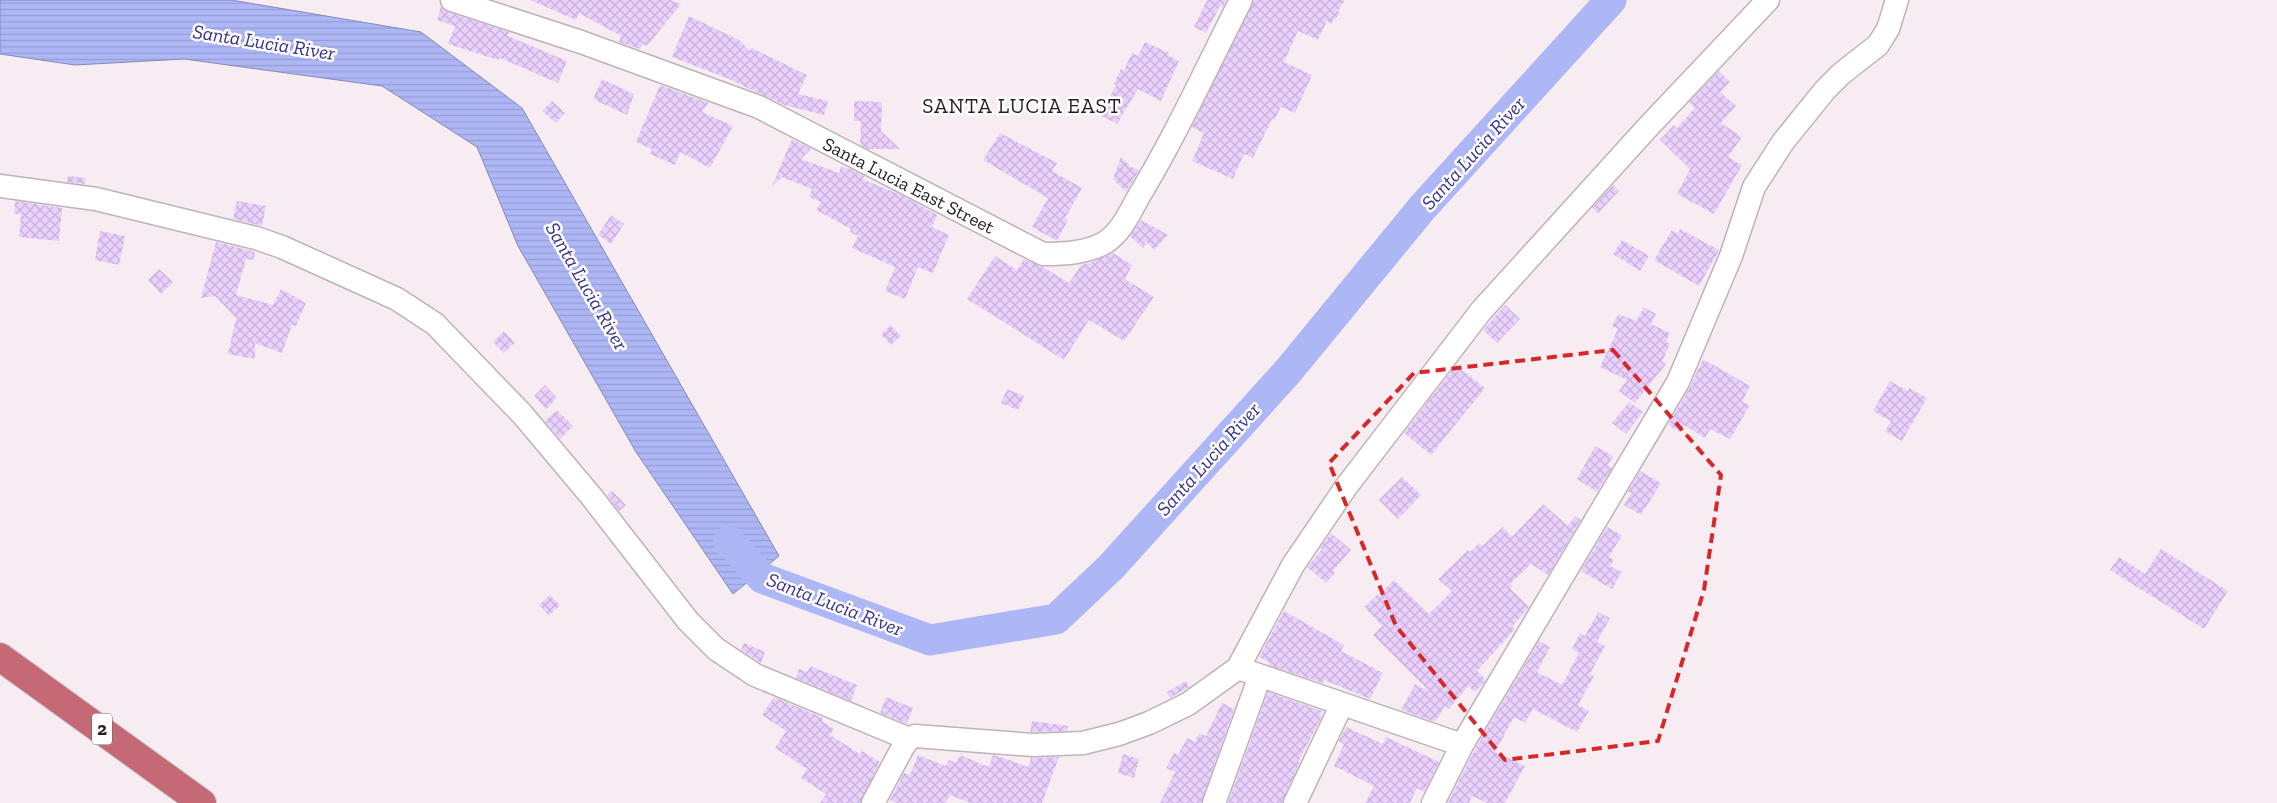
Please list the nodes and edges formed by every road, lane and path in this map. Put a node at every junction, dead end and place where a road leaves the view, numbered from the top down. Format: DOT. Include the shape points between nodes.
graph roads {
  1 [pos="452,0"];
  2 [pos="1241,0"];
  3 [pos="1768,0"];
  4 [pos="1897,0"];
  5 [pos="0,186"];
  6 [pos="0,657"];
  7 [pos="1238,668"];
  8 [pos="1260,676"];
  9 [pos="1342,704"];
  10 [pos="909,739"];
  11 [pos="1462,745"];
  12 [pos="202,803"];
  13 [pos="873,803"];
  14 [pos="1214,803"];
  15 [pos="1296,803"];
  16 [pos="1433,803"];
  1 -- 2 [label="street, Santa Lucia East Street" via="581,42 759,107 1043,254 1087,250 1106,242 1119,230 1154,172"];
  3 -- 7 [label="street" via="1481,311 1346,487 1293,565"];
  4 -- 11 [label="street" via="1888,29 1878,45 1825,90 1783,142 1754,187 1732,256 1678,382"];
  5 -- 10 [label="street" via="96,199 256,238 414,308 445,333 522,414 710,644 755,675"];
  6 -- 12 [label="highway, 2"];
  7 -- 8 [label="street"];
  7 -- 10 [label="street" via="1188,704 1149,723 1083,743 1033,745 926,736"];
  8 -- 9 [label="street"];
  8 -- 14 [label="street"];
  9 -- 11 [label="street"];
  9 -- 15 [label="street"];
  10 -- 13 [label="street"];
  11 -- 16 [label="street"];
}
